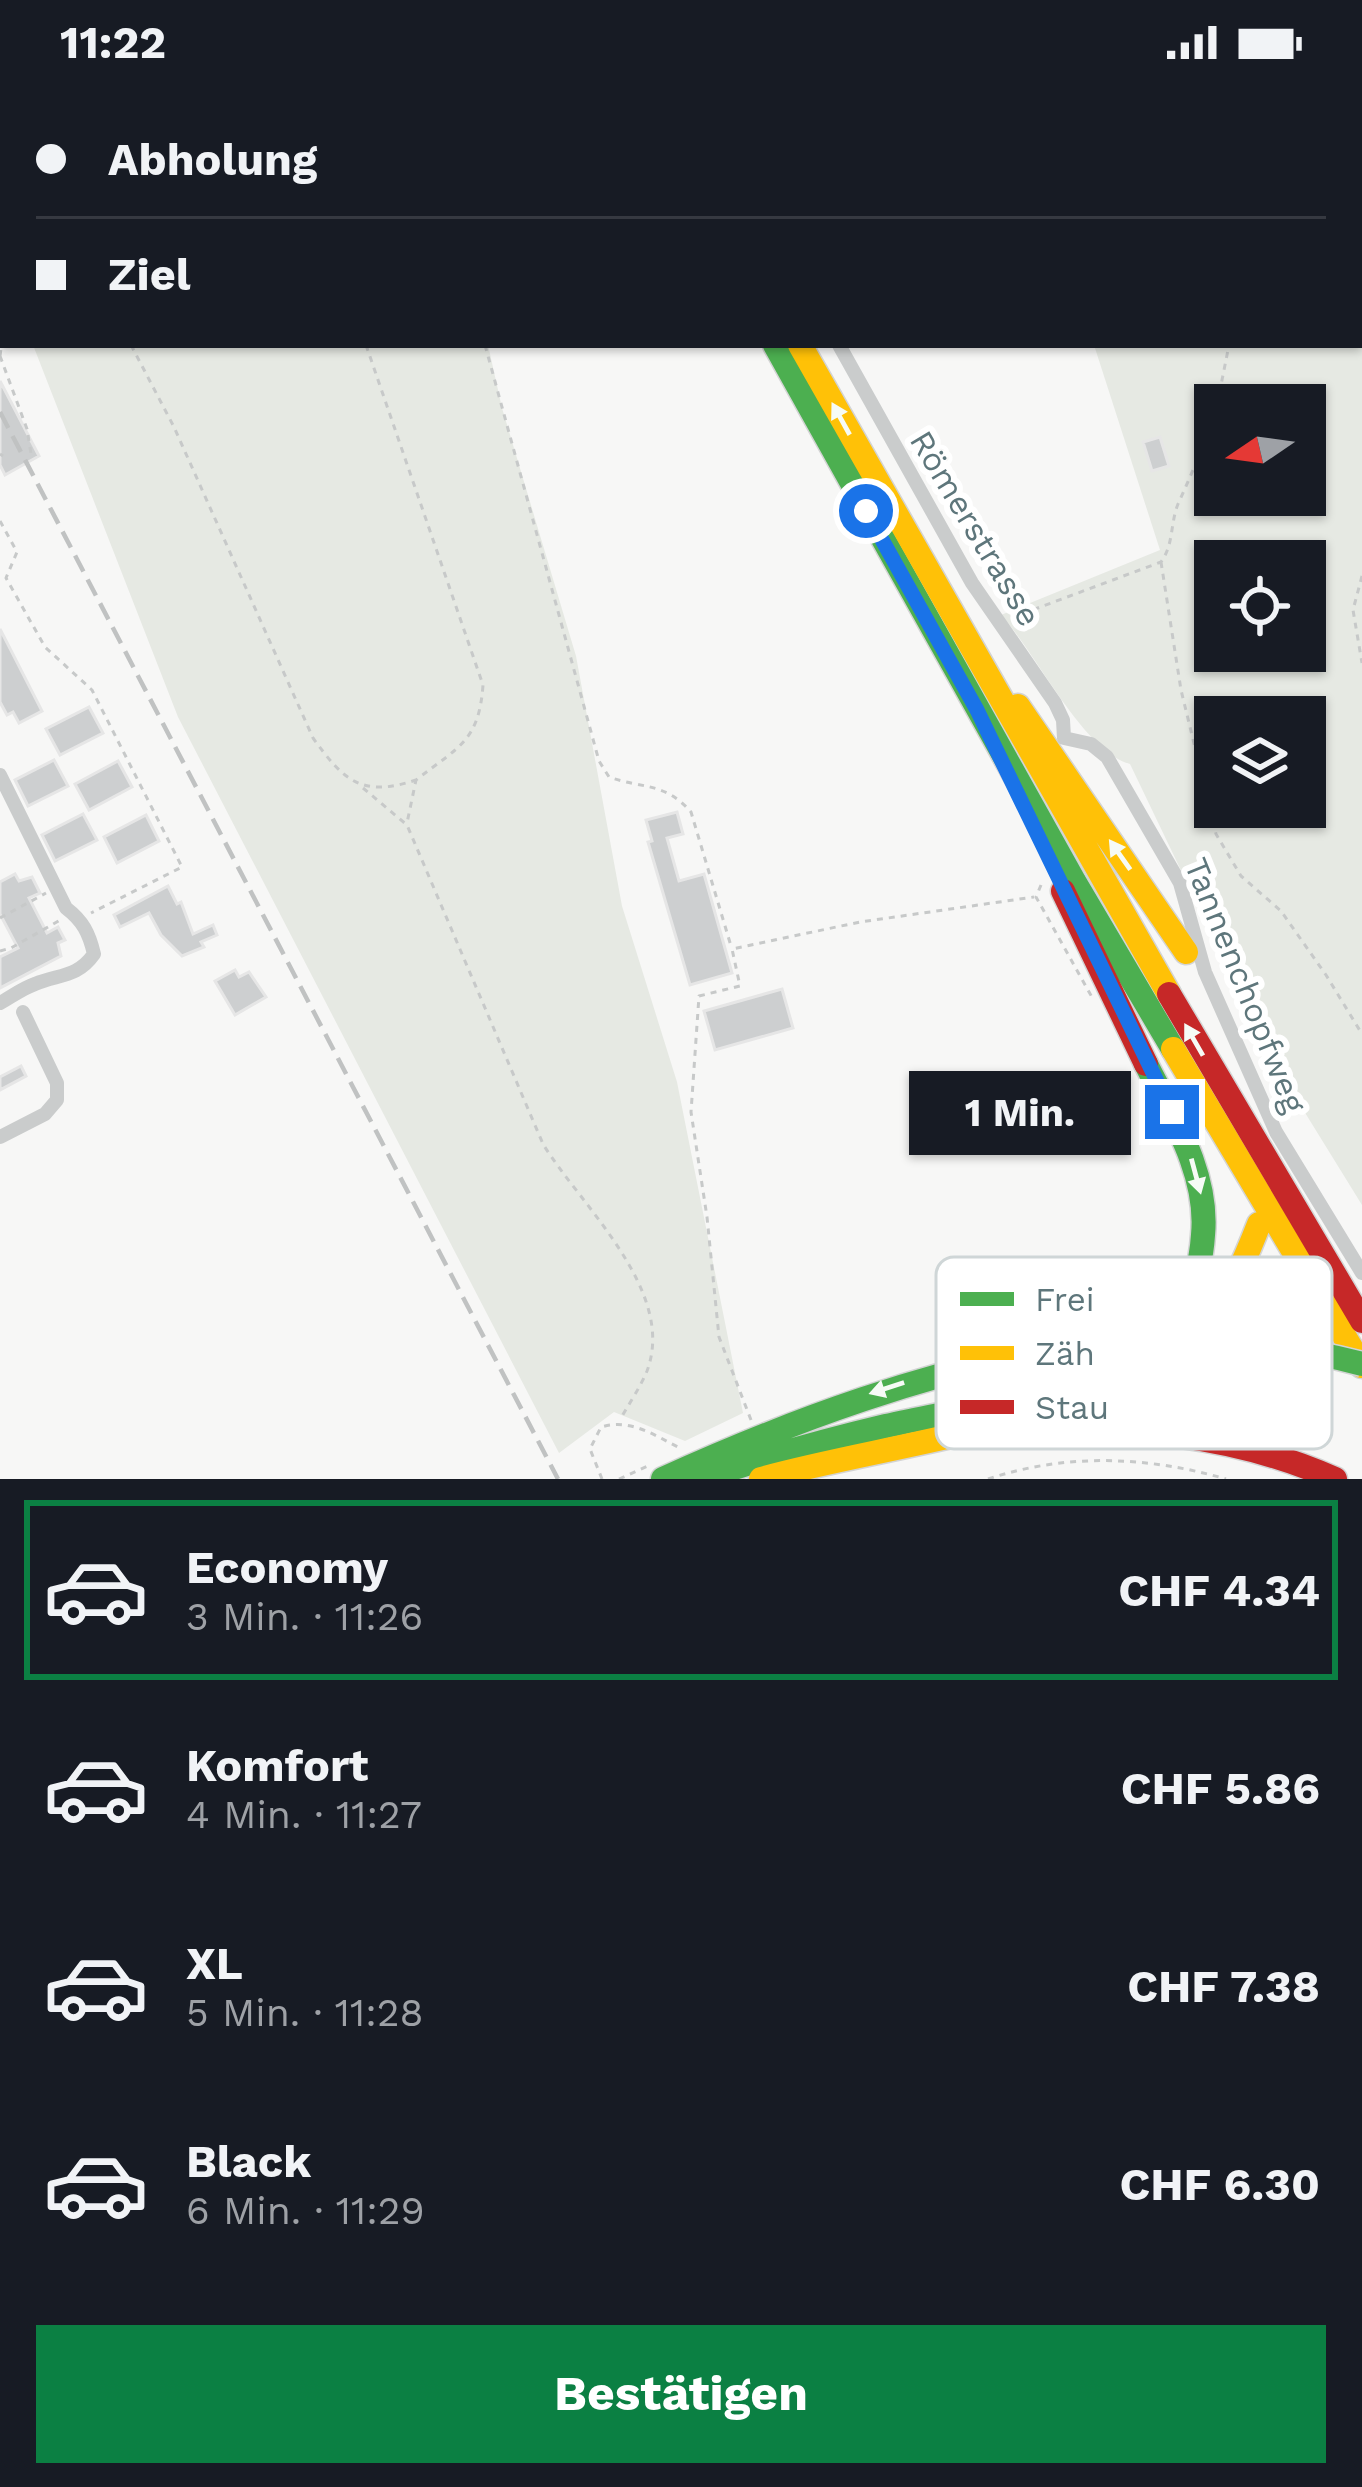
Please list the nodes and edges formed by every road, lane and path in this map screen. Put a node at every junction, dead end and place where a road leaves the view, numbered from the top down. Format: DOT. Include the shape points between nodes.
graph roads {
  1 [pos="133,348"];
  2 [pos="368,348"];
  3 [pos="486,348"];
  4 [pos="777,348"];
  5 [pos="802,348"];
  6 [pos="841,348"];
  7 [pos="1228,348"];
  8 [pos="0,356"];
  9 [pos="1221,384"];
  10 [pos="31,454"];
  11 [pos="1194,470"];
  12 [pos="0,520"];
  13 [pos="1161,562"];
  14 [pos="1362,576"];
  15 [pos="939,594"];
  16 [pos="998,623"];
  17 [pos="1362,663"];
  18 [pos="977,710"];
  19 [pos="1064,738"];
  20 [pos="0,775"];
  21 [pos="416,780"];
  22 [pos="363,788"];
  23 [pos="407,825"];
  24 [pos="1041,885"];
  25 [pos="56,888"];
  26 [pos="1036,897"];
  27 [pos="76,916"];
  28 [pos="0,918"];
  29 [pos="732,949"];
  30 [pos="0,951"];
  31 [pos="1186,952"];
  32 [pos="1091,997"];
  33 [pos="0,1003"];
  34 [pos="23,1012"];
  35 [pos="1362,1034"];
  36 [pos="0,1137"];
  37 [pos="1259,1224"];
  38 [pos="1198,1257"];
  39 [pos="1247,1257"];
  40 [pos="1297,1257"];
  41 [pos="1324,1257"];
  42 [pos="1332,1271"];
  43 [pos="1362,1273"];
  44 [pos="1332,1315"];
  45 [pos="1362,1321"];
  46 [pos="1332,1357"];
  47 [pos="1362,1365"];
  48 [pos="936,1374"];
  49 [pos="936,1415"];
  50 [pos="751,1420"];
  51 [pos="619,1422"];
  52 [pos="936,1437"];
  53 [pos="682,1449"];
  54 [pos="1256,1449"];
  55 [pos="602,1479"];
  56 [pos="663,1479"];
  57 [pos="701,1479"];
  58 [pos="761,1479"];
  59 [pos="988,1479"];
  60 [pos="1226,1479"];
  61 [pos="1335,1479"];
  1 -- 22 [label="path" via="313,738"];
  2 -- 21 [label="path" via="483,685 481,717 466,741"];
  3 -- 29 [label="path" via="599,761 609,776 664,789 691,812"];
  4 -- 18 [label="highway"];
  15 -- 5 [label="highway, one-way"];
  6 -- 16 [label="street, Römerstrasse"];
  7 -- 9 [label="path"];
  8 -- 10 [label="path"];
  11 -- 13 [label="path"];
  12 -- 27 [label="path" via="16,552 6,578 45,647 92,690 182,867"];
  13 -- 16 [label="path"];
  13 -- 35 [label="path" via="1216,834 1241,876 1304,943"];
  14 -- 17 [label="path" via="1353,610"];
  31 -- 15 [label="highway, one-way"];
  41 -- 15 [label="highway, one-way"];
  16 -- 19 [label="street, Römerstrasse" via="1055,703"];
  18 -- 38 [label="highway, one-way" via="1185,1141 1204,1217"];
  18 -- 40 [label="highway"];
  19 -- 43 [label="street, Tannenchopfweg" via="1107,757 1180,883 1246,1071"];
  20 -- 25 [label="street"];
  21 -- 22 [label="path"];
  21 -- 23 [label="path"];
  22 -- 23 [label="path"];
  23 -- 51 [label="path" via="544,1144 629,1263 646,1304 647,1370"];
  24 -- 26 [label="path"];
  25 -- 27 [label="street"];
  25 -- 28 [label="path"];
  26 -- 29 [label="path"];
  26 -- 32 [label="path"];
  27 -- 30 [label="path"];
  27 -- 33 [label="street" via="94,954 86,967"];
  29 -- 50 [label="path" via="740,986 699,996 692,1112 719,1337"];
  34 -- 36 [label="street" via="57,1083 57,1100"];
  37 -- 39 [label="highway"];
  45 -- 42 [label="highway, one-way"];
  44 -- 47 [label="highway"];
  47 -- 46 [label="highway, one-way, bridge"];
  48 -- 56 [label="highway, one-way, bridge"];
  49 -- 57 [label="highway, one-way"];
  51 -- 53 [label="path"];
  51 -- 55 [label="path" via="602,1427 590,1449"];
  52 -- 58 [label="highway"];
  54 -- 61 [label="highway"];
  59 -- 60 [label="path" via="1042,1464 1120,1460"];
}
